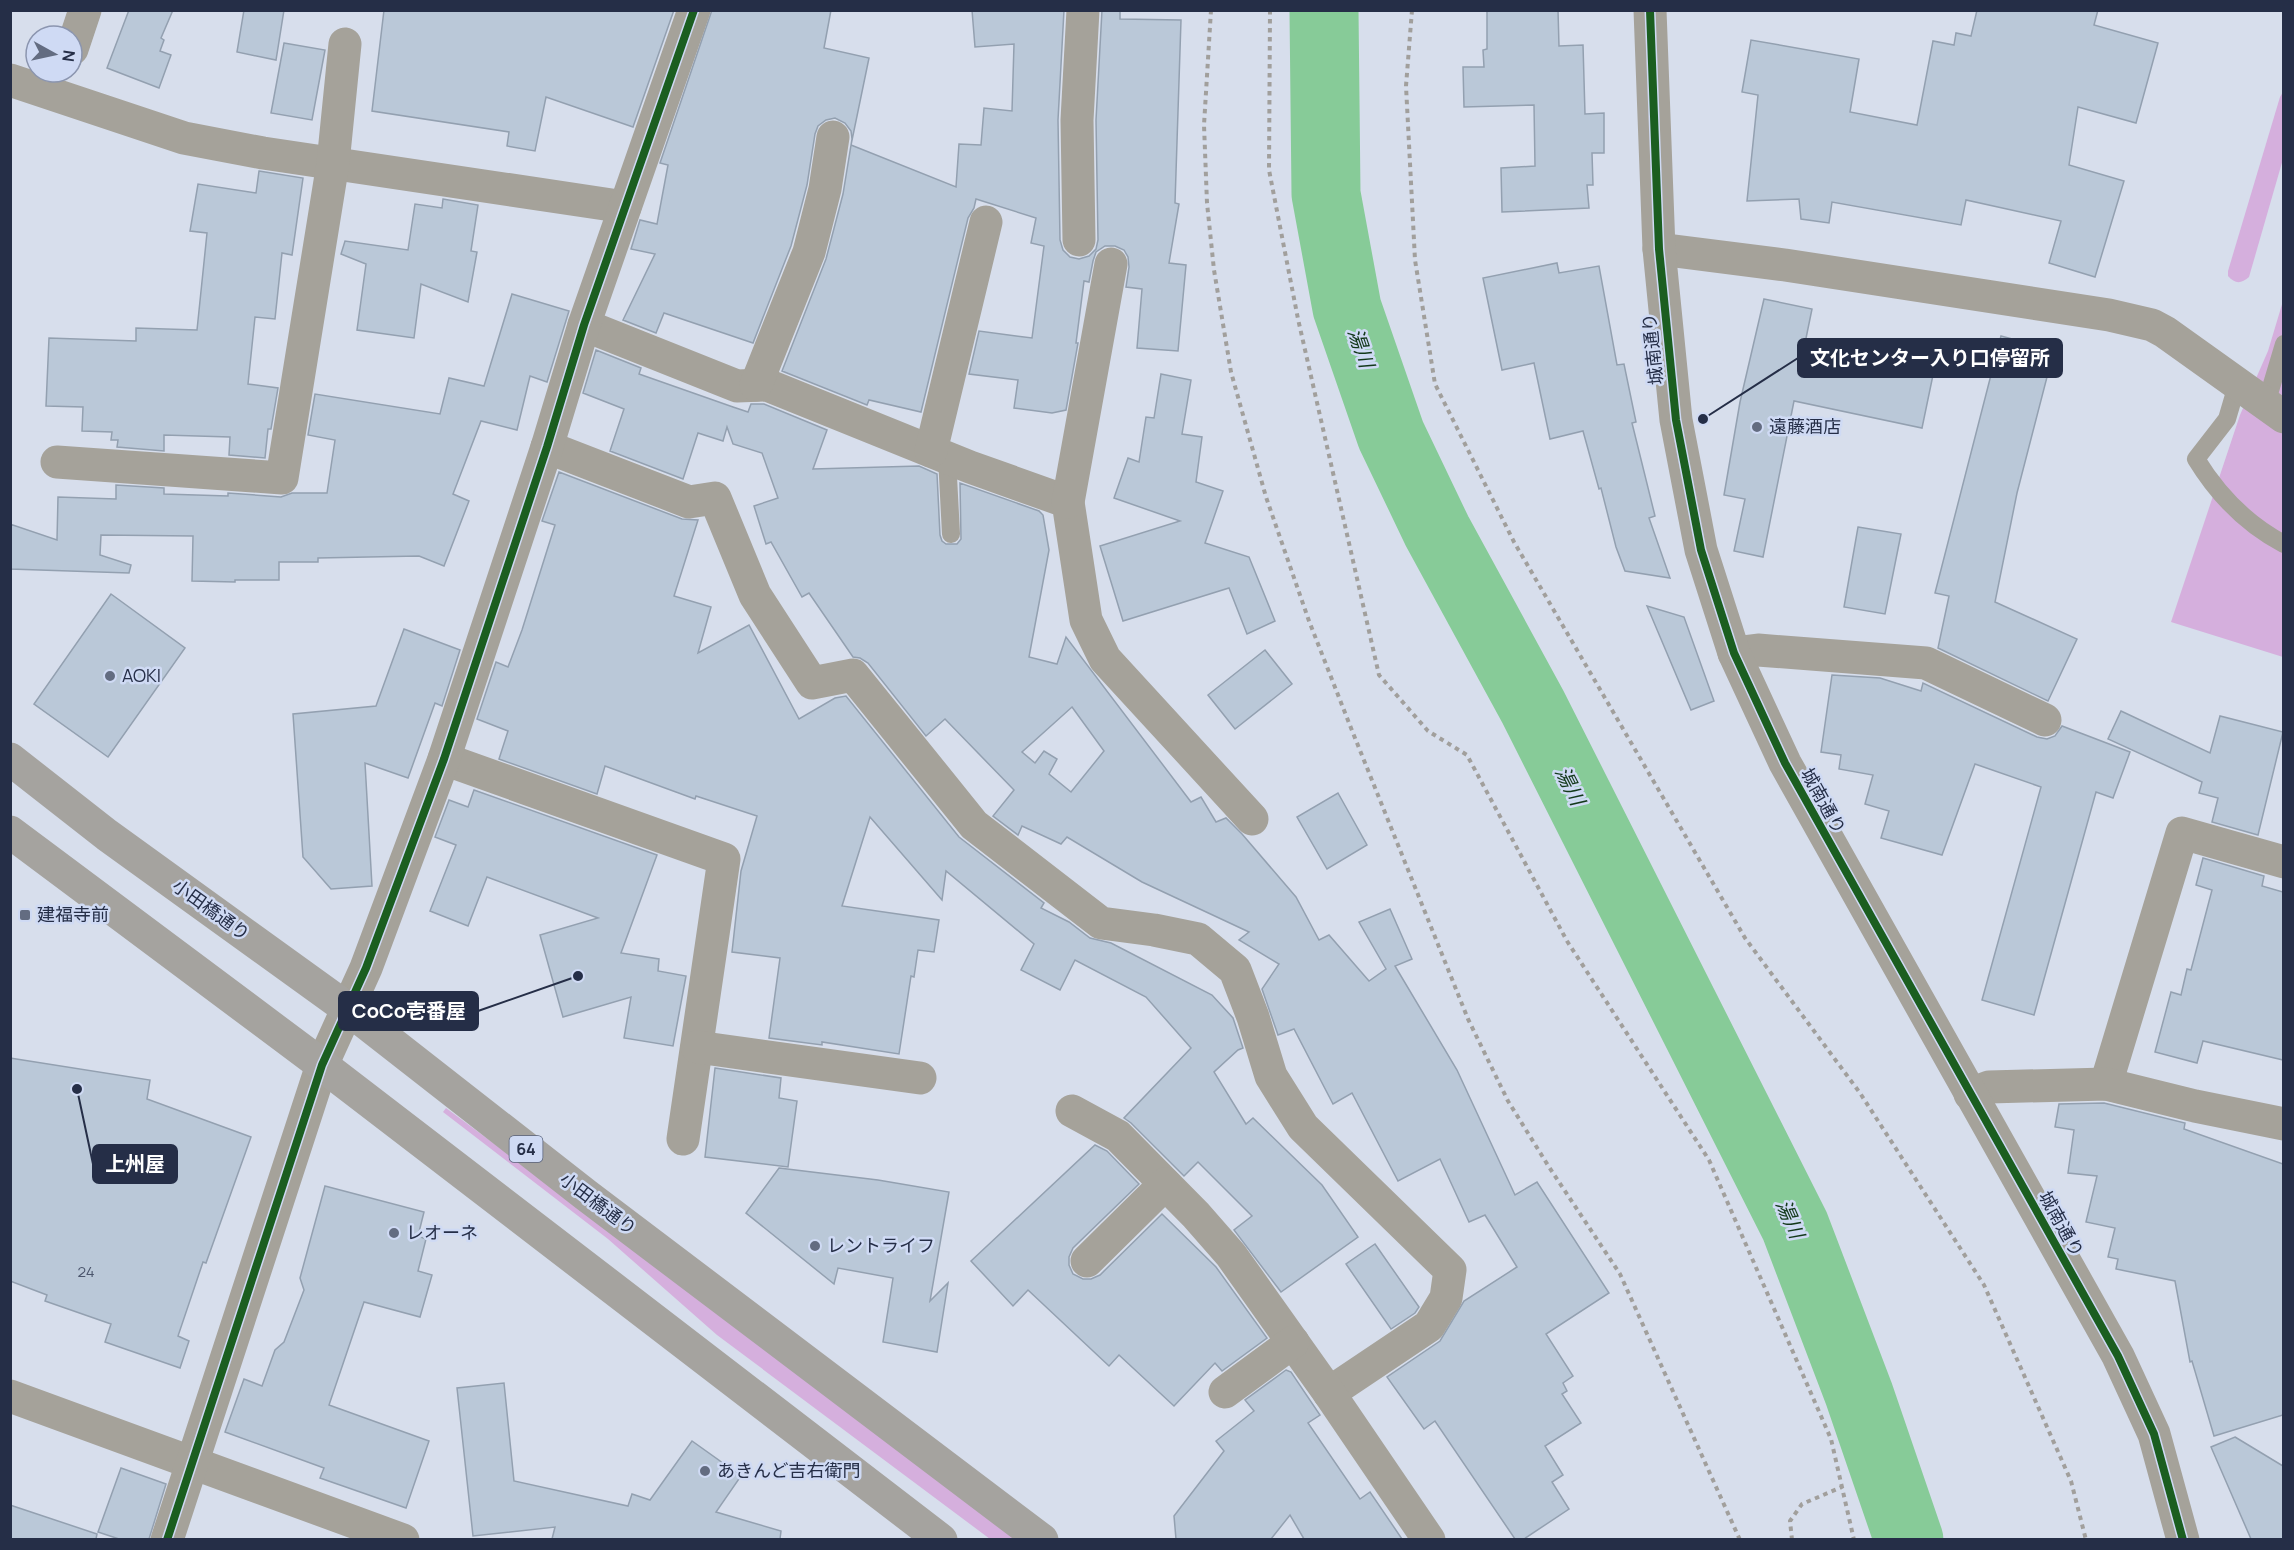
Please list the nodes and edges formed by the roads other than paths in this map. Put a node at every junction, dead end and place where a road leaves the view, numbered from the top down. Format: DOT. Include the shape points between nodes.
graph roads {
  1 [pos="694,10"];
  2 [pos="1083,10"];
  3 [pos="1650,10"];
  4 [pos="345,44"];
  5 [pos="60,84"];
  6 [pos="833,137"];
  7 [pos="333,163"];
  8 [pos="625,207"];
  9 [pos="986,222"];
  10 [pos="1079,240"];
  11 [pos="1659,249"];
  12 [pos="1111,264"];
  13 [pos="584,325"];
  14 [pos="2283,344"];
  15 [pos="2237,385"];
  16 [pos="756,386"];
  17 [pos="2275,410"];
  18 [pos="547,447"];
  19 [pos="939,454"];
  20 [pos="57,462"];
  21 [pos="1068,502"];
  22 [pos="951,534"];
  23 [pos="2283,544"];
  24 [pos="1734,653"];
  25 [pos="2045,720"];
  26 [pos="10,759"];
  27 [pos="444,759"];
  28 [pos="1252,819"];
  29 [pos="10,831"];
  30 [pos="2283,862"];
  31 [pos="348,1009"];
  32 [pos="697,1047"];
  33 [pos="322,1065"];
  34 [pos="920,1078"];
  35 [pos="2106,1084"];
  36 [pos="1970,1094"];
  37 [pos="1072,1111"];
  38 [pos="2283,1124"];
  39 [pos="683,1139"];
  40 [pos="1165,1184"];
  41 [pos="1087,1261"];
  42 [pos="1293,1342"];
  43 [pos="1225,1392"];
  44 [pos="1329,1393"];
  45 [pos="10,1396"];
  46 [pos="194,1461"];
  47 [pos="167,1539"];
  48 [pos="403,1539"];
  49 [pos="940,1539"];
  50 [pos="1042,1539"];
  51 [pos="1429,1539"];
  52 [pos="2183,1539"];
  1 -- 8 [label="street"];
  2 -- 10 [label="street" via="1077,120"];
  3 -- 11 [label="street, 城南通り"];
  4 -- 7 [label="street"];
  5 -- 7 [label="street" via="184,138"];
  6 -- 16 [label="street" via="809,252"];
  7 -- 8 [label="street"];
  7 -- 20 [label="street" via="282,478"];
  8 -- 13 [label="street"];
  9 -- 19 [label="street"];
  11 -- 15 [label="street" via="1785,265 2152,325"];
  11 -- 24 [label="street, 城南通り" via="1676,420 1701,550"];
  12 -- 21 [label="street"];
  13 -- 16 [label="street" via="737,386"];
  13 -- 18 [label="street"];
  14 -- 17 [label="lane"];
  15 -- 17 [label="street"];
  15 -- 23 [label="lane" via="2227,419 2196,459 2211,484 2237,510 2262,533"];
  16 -- 19 [label="street" via="767,385"];
  18 -- 27 [label="street"];
  18 -- 44 [label="street" via="689,502 714,498 755,595 812,683 853,675 974,825 1101,923 1198,939 1235,970 1271,1076 1303,1127 1450,1270 1446,1298 1429,1326"];
  19 -- 21 [label="street"];
  19 -- 22 [label="lane"];
  21 -- 28 [label="street" via="1086,620 1105,659"];
  24 -- 25 [label="street" via="1758,650 1926,663"];
  24 -- 36 [label="street, 城南通り" via="1785,763"];
  26 -- 31 [label="main road, 小田橋通り / 64" via="107,835"];
  27 -- 31 [label="street"];
  27 -- 32 [label="street" via="724,859"];
  29 -- 33 [label="main road"];
  30 -- 35 [label="street" via="2182,833"];
  31 -- 33 [label="street"];
  31 -- 50 [label="main road, 小田橋通り / 64" via="586,1195"];
  32 -- 34 [label="street"];
  32 -- 39 [label="street"];
  33 -- 46 [label="street"];
  33 -- 49 [label="main road"];
  35 -- 36 [label="street" via="1989,1087"];
  35 -- 38 [label="street"];
  36 -- 52 [label="street, 城南通り" via="2127,1375 2154,1434"];
  37 -- 40 [label="street" via="1118,1136"];
  40 -- 41 [label="street"];
  40 -- 42 [label="street" via="1231,1255"];
  42 -- 43 [label="street"];
  42 -- 44 [label="street"];
  44 -- 51 [label="street"];
  45 -- 46 [label="street"];
  46 -- 47 [label="street"];
  46 -- 48 [label="street"];
}
